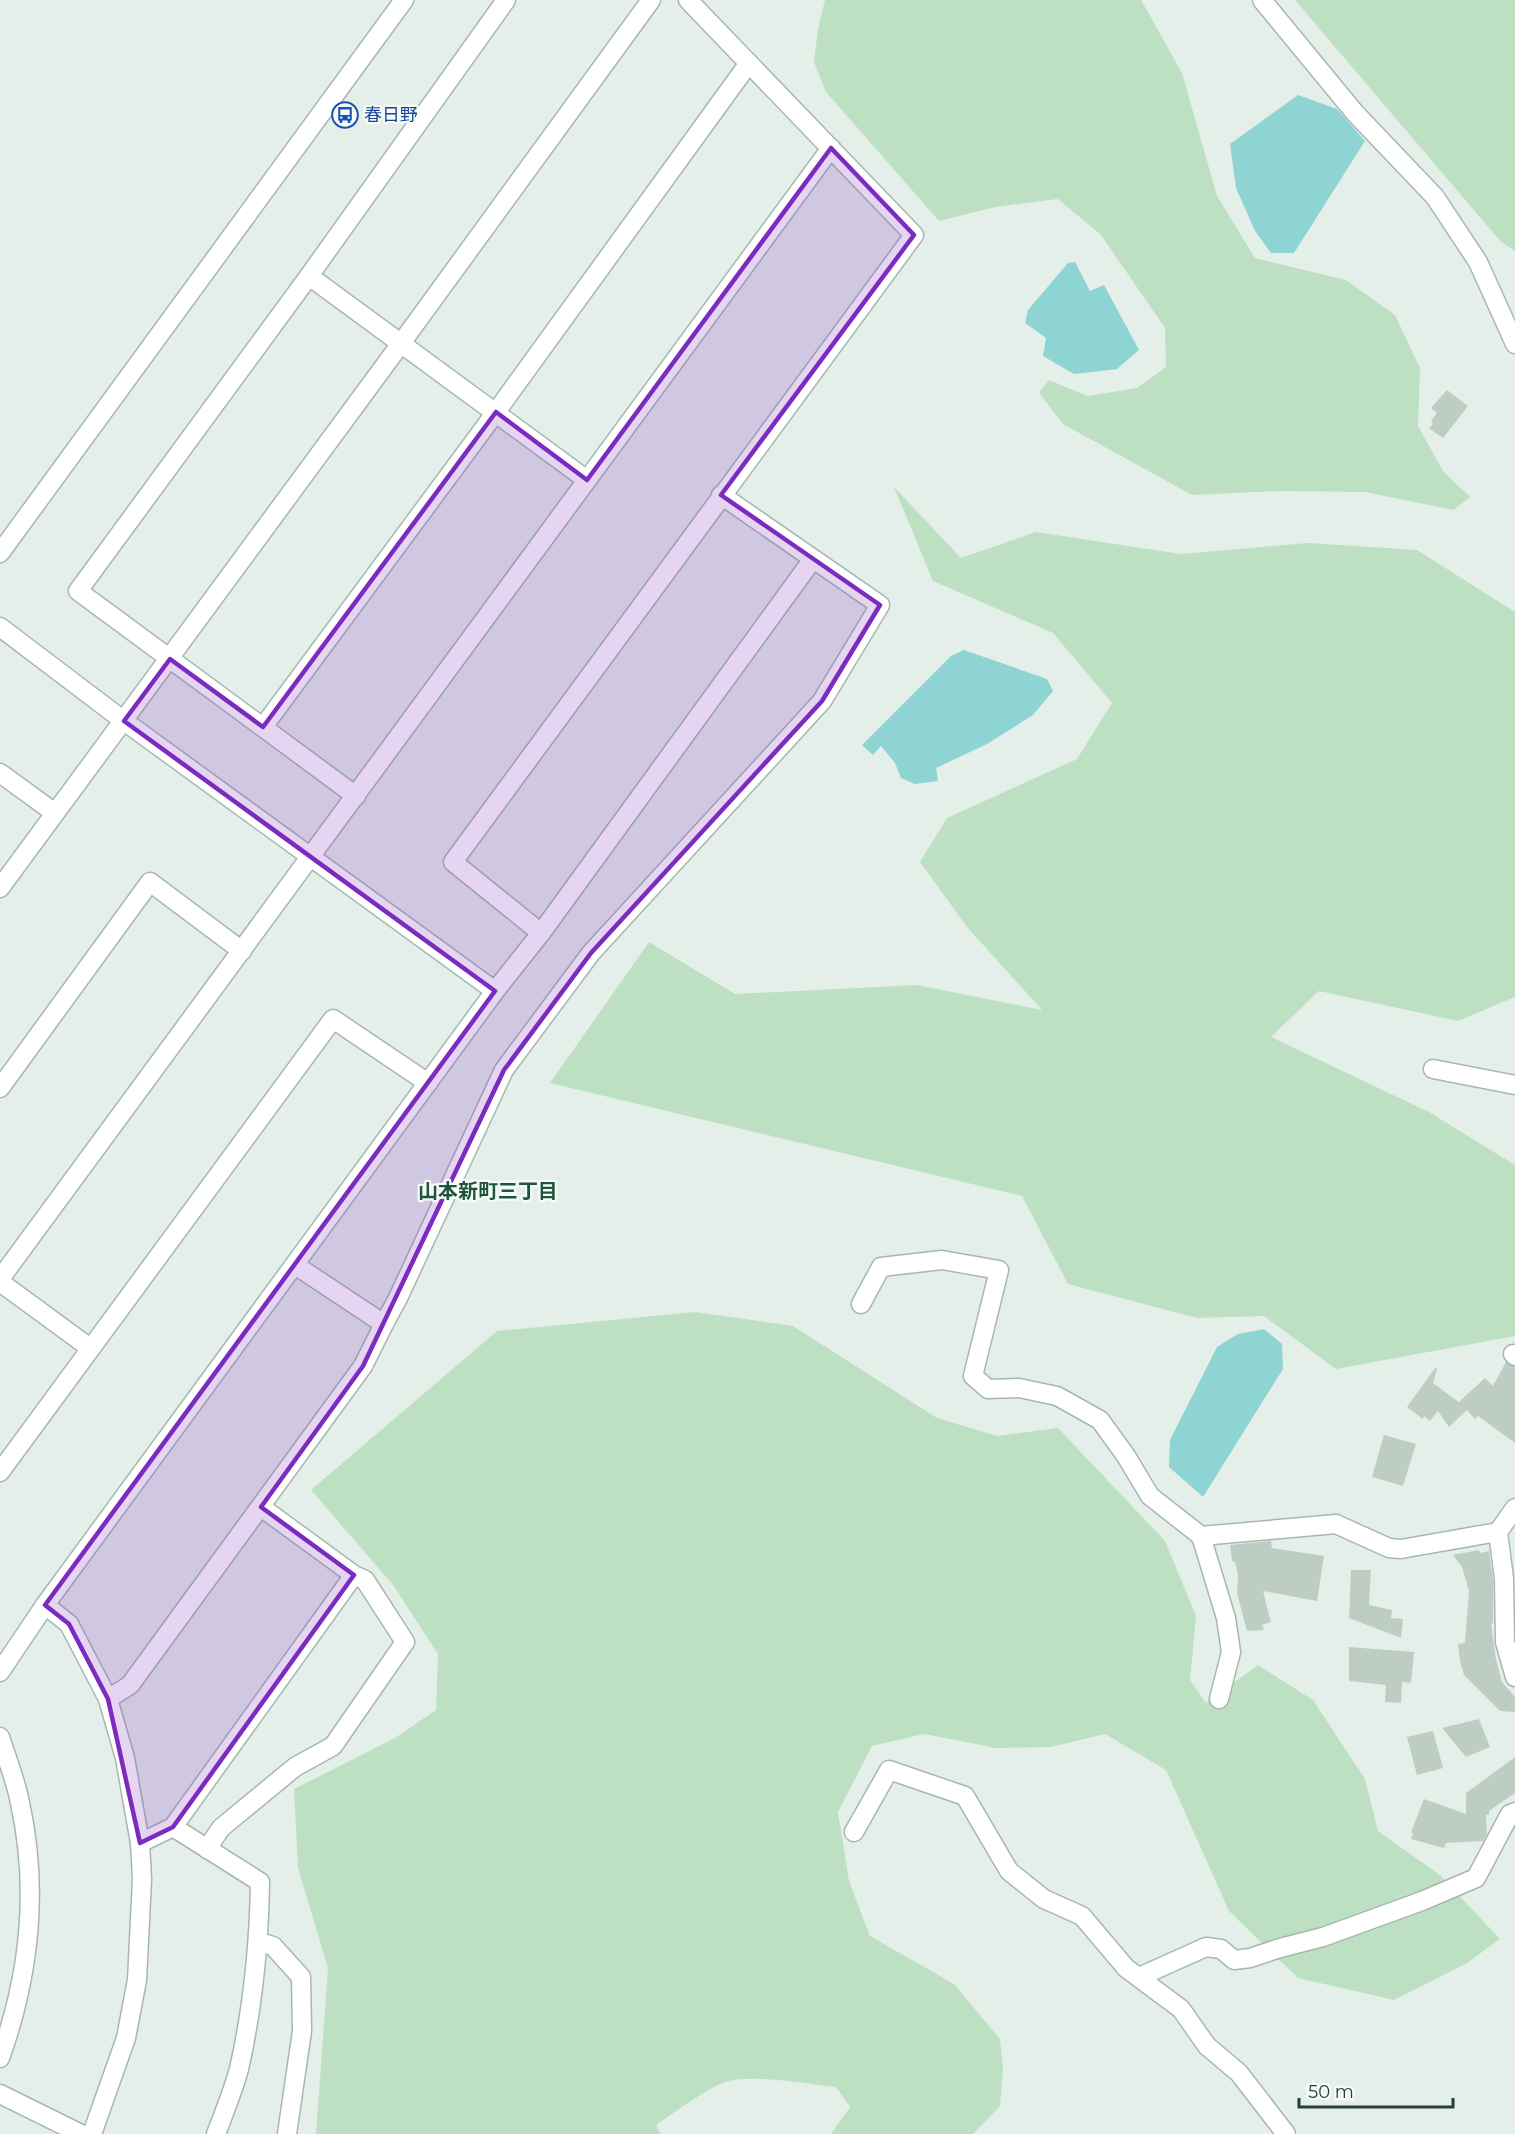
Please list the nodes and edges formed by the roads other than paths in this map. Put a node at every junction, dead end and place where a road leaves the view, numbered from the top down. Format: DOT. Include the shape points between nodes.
graph roads {
  1 [pos="404,0"];
  2 [pos="506,0"];
  3 [pos="651,0"];
  4 [pos="688,0"];
  5 [pos="1262,0"];
  6 [pos="749,63"];
  7 [pos="831,148"];
  8 [pos="309,276"];
  9 [pos="402,342"];
  10 [pos="1514,342"];
  11 [pos="496,412"];
  12 [pos="587,480"];
  13 [pos="721,495"];
  14 [pos="0,553"];
  15 [pos="813,559"];
  16 [pos="0,627"];
  17 [pos="170,659"];
  18 [pos="124,721"];
  19 [pos="263,727"];
  20 [pos="0,773"];
  21 [pos="356,796"];
  22 [pos="55,813"];
  23 [pos="310,855"];
  24 [pos="0,888"];
  25 [pos="541,933"];
  26 [pos="242,951"];
  27 [pos="495,991"];
  28 [pos="1433,1069"];
  29 [pos="428,1083"];
  30 [pos="1515,1084"];
  31 [pos="0,1088"];
  32 [pos="295,1265"];
  33 [pos="0,1281"];
  34 [pos="861,1304"];
  35 [pos="384,1324"];
  36 [pos="90,1348"];
  37 [pos="0,1472"];
  38 [pos="261,1507"];
  39 [pos="1515,1508"];
  40 [pos="1498,1532"];
  41 [pos="1201,1536"];
  42 [pos="354,1575"];
  43 [pos="45,1605"];
  44 [pos="1510,1645"];
  45 [pos="0,1672"];
  46 [pos="1515,1677"];
  47 [pos="108,1699"];
  48 [pos="1218,1699"];
  49 [pos="0,1737"];
  50 [pos="1515,1812"];
  51 [pos="173,1827"];
  52 [pos="854,1832"];
  53 [pos="1507,1837"];
  54 [pos="140,1842"];
  55 [pos="207,1849"];
  56 [pos="259,1942"];
  57 [pos="1139,1977"];
  58 [pos="0,2058"];
  59 [pos="0,2094"];
  60 [pos="81,2134"];
  61 [pos="92,2134"];
  62 [pos="216,2134"];
  63 [pos="286,2134"];
  64 [pos="1286,2134"];
  1 -- 14 [label="street"];
  2 -- 8 [label="street"];
  3 -- 9 [label="street"];
  4 -- 6 [label="street"];
  5 -- 10 [label="street" via="1355,113 1435,197 1478,262"];
  6 -- 7 [label="street"];
  6 -- 11 [label="street"];
  7 -- 12 [label="street"];
  7 -- 13 [label="street" via="914,235"];
  8 -- 9 [label="street"];
  8 -- 17 [label="street" via="78,591"];
  9 -- 11 [label="street"];
  9 -- 17 [label="street"];
  11 -- 12 [label="street"];
  11 -- 19 [label="street"];
  12 -- 21 [label="street"];
  13 -- 15 [label="street"];
  13 -- 25 [label="street" via="453,862"];
  15 -- 25 [label="street"];
  15 -- 35 [label="street" via="880,605 822,701 591,953 504,1070"];
  16 -- 18 [label="street"];
  17 -- 18 [label="street"];
  17 -- 19 [label="street"];
  18 -- 22 [label="street"];
  18 -- 23 [label="street"];
  19 -- 21 [label="street"];
  20 -- 22 [label="street"];
  21 -- 23 [label="street"];
  22 -- 24 [label="street"];
  23 -- 26 [label="street"];
  23 -- 27 [label="street"];
  25 -- 27 [label="street"];
  26 -- 31 [label="street" via="150,882"];
  26 -- 33 [label="street"];
  27 -- 29 [label="street"];
  28 -- 30 [label="street"];
  29 -- 32 [label="street"];
  29 -- 36 [label="street" via="333,1019"];
  32 -- 35 [label="street"];
  32 -- 43 [label="street"];
  33 -- 36 [label="street"];
  34 -- 41 [label="street" via="881,1267 942,1260 999,1270 972,1376 988,1389 1019,1388 1057,1396 1100,1420 1150,1496"];
  35 -- 38 [label="street" via="363,1366"];
  36 -- 37 [label="street"];
  38 -- 42 [label="street"];
  38 -- 47 [label="street" via="130,1685"];
  39 -- 40 [label="street"];
  40 -- 41 [label="street" via="1401,1549 1389,1548 1336,1524"];
  40 -- 44 [label="street"];
  41 -- 48 [label="street" via="1226,1618 1231,1652"];
  42 -- 51 [label="street"];
  42 -- 55 [label="street" via="365,1580 405,1642 333,1746 295,1767 221,1828"];
  43 -- 45 [label="street"];
  43 -- 47 [label="street" via="69,1624"];
  44 -- 46 [label="street"];
  47 -- 54 [label="street" via="125,1758"];
  49 -- 58 [label="street" via="20,1800 30,1888 27,1953 14,2020"];
  50 -- 53 [label="street" via="1510,1814"];
  51 -- 54 [label="street"];
  51 -- 55 [label="street"];
  52 -- 57 [label="street" via="889,1770 965,1796 1009,1871 1044,1899 1082,1916 1126,1968"];
  53 -- 57 [label="street" via="1476,1878 1422,1901 1323,1937 1250,1958 1234,1960 1221,1949 1206,1947"];
  54 -- 61 [label="street" via="137,1980 126,2038"];
  55 -- 56 [label="street" via="260,1882"];
  56 -- 62 [label="street" via="238,2071"];
  56 -- 63 [label="street" via="273,1946 301,1977 302,2031"];
  57 -- 64 [label="street" via="1181,2009 1207,2046 1239,2073"];
  59 -- 60 [label="street"];
}
